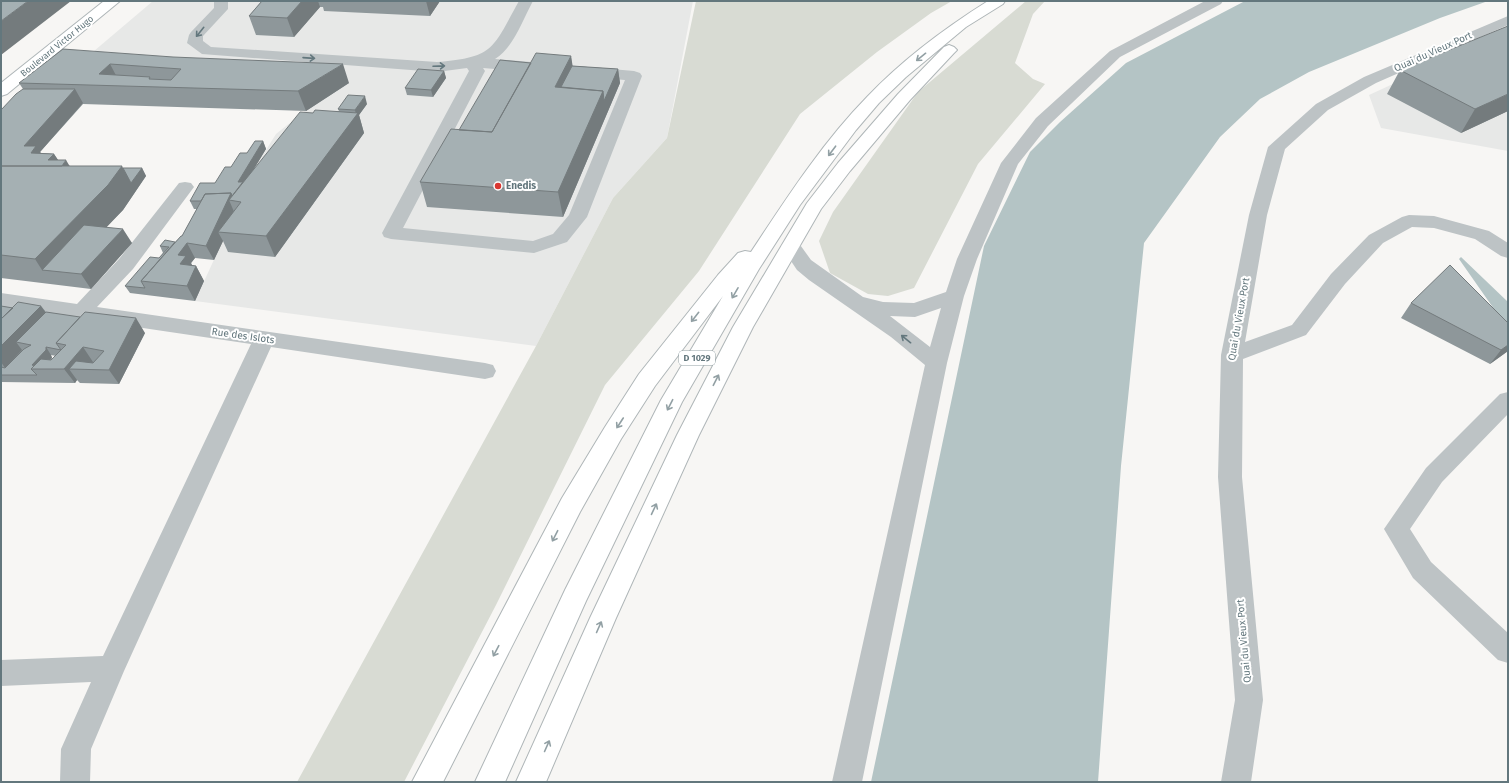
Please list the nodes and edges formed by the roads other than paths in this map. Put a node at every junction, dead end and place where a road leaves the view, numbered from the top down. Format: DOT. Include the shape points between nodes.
graph roads {
  1 [pos="113,1"];
  2 [pos="220,1"];
  3 [pos="526,1"];
  4 [pos="998,1"];
  5 [pos="1004,1"];
  6 [pos="1216,1"];
  7 [pos="1508,20"];
  8 [pos="471,62"];
  9 [pos="1,91"];
  10 [pos="185,187"];
  11 [pos="793,202"];
  12 [pos="790,246"];
  13 [pos="1508,252"];
  14 [pos="954,296"];
  15 [pos="1,300"];
  16 [pos="855,302"];
  17 [pos="81,312"];
  18 [pos="264,339"];
  19 [pos="1232,355"];
  20 [pos="936,363"];
  21 [pos="485,371"];
  22 [pos="1508,400"];
  23 [pos="1508,651"];
  24 [pos="111,668"];
  25 [pos="1,673"];
  26 [pos="75,782"];
  27 [pos="427,782"];
  28 [pos="490,782"];
  29 [pos="531,782"];
  30 [pos="847,782"];
  31 [pos="1236,782"];
  1 -- 9 [label="main road, Boulevard Victor Hugo"];
  2 -- 8 [label="street, one-way" via="221,9 196,35 195,43 207,51 437,67"];
  3 -- 8 [label="street" via="500,48 486,58"];
  4 -- 11 [label="main road, D 1029, one-way" via="961,24 900,74 873,100 850,126"];
  5 -- 12 [label="main road, D 1029" via="942,56 904,97 813,207"];
  6 -- 14 [label="street" via="1115,54 1042,122 1010,163 967,259"];
  7 -- 19 [label="street, Quai du Vieux Port" via="1370,80 1322,107 1277,147 1258,215"];
  8 -- 8 [label="street" via="477,71 391,232 534,247 560,238 578,217 634,76"];
  10 -- 17 [label="street" via="126,264"];
  11 -- 27 [label="main road, one-way" via="688,327 647,380 613,433 571,505"];
  11 -- 28 [label="main road, D 1029, one-way" via="750,268 672,400 574,598"];
  12 -- 16 [label="street" via="816,275"];
  29 -- 12 [label="main road, D 1029, one-way" via="603,618 688,435 743,326"];
  13 -- 19 [label="street" via="1482,236 1434,222 1409,221 1376,239 1338,279 1299,330"];
  14 -- 16 [label="street" via="915,310 883,309"];
  14 -- 20 [label="street"];
  15 -- 17 [label="street, Rue des Islots"];
  20 -- 16 [label="street, one-way"];
  17 -- 18 [label="street, Rue des Islots"];
  18 -- 21 [label="street, Rue des Islots"];
  18 -- 24 [label="street"];
  19 -- 31 [label="street, Quai du Vieux Port" via="1230,477 1249,700"];
  20 -- 30 [label="street"];
  22 -- 23 [label="street" via="1434,475 1396,529 1422,570"];
  24 -- 25 [label="street"];
  24 -- 26 [label="street" via="76,749"];
}
